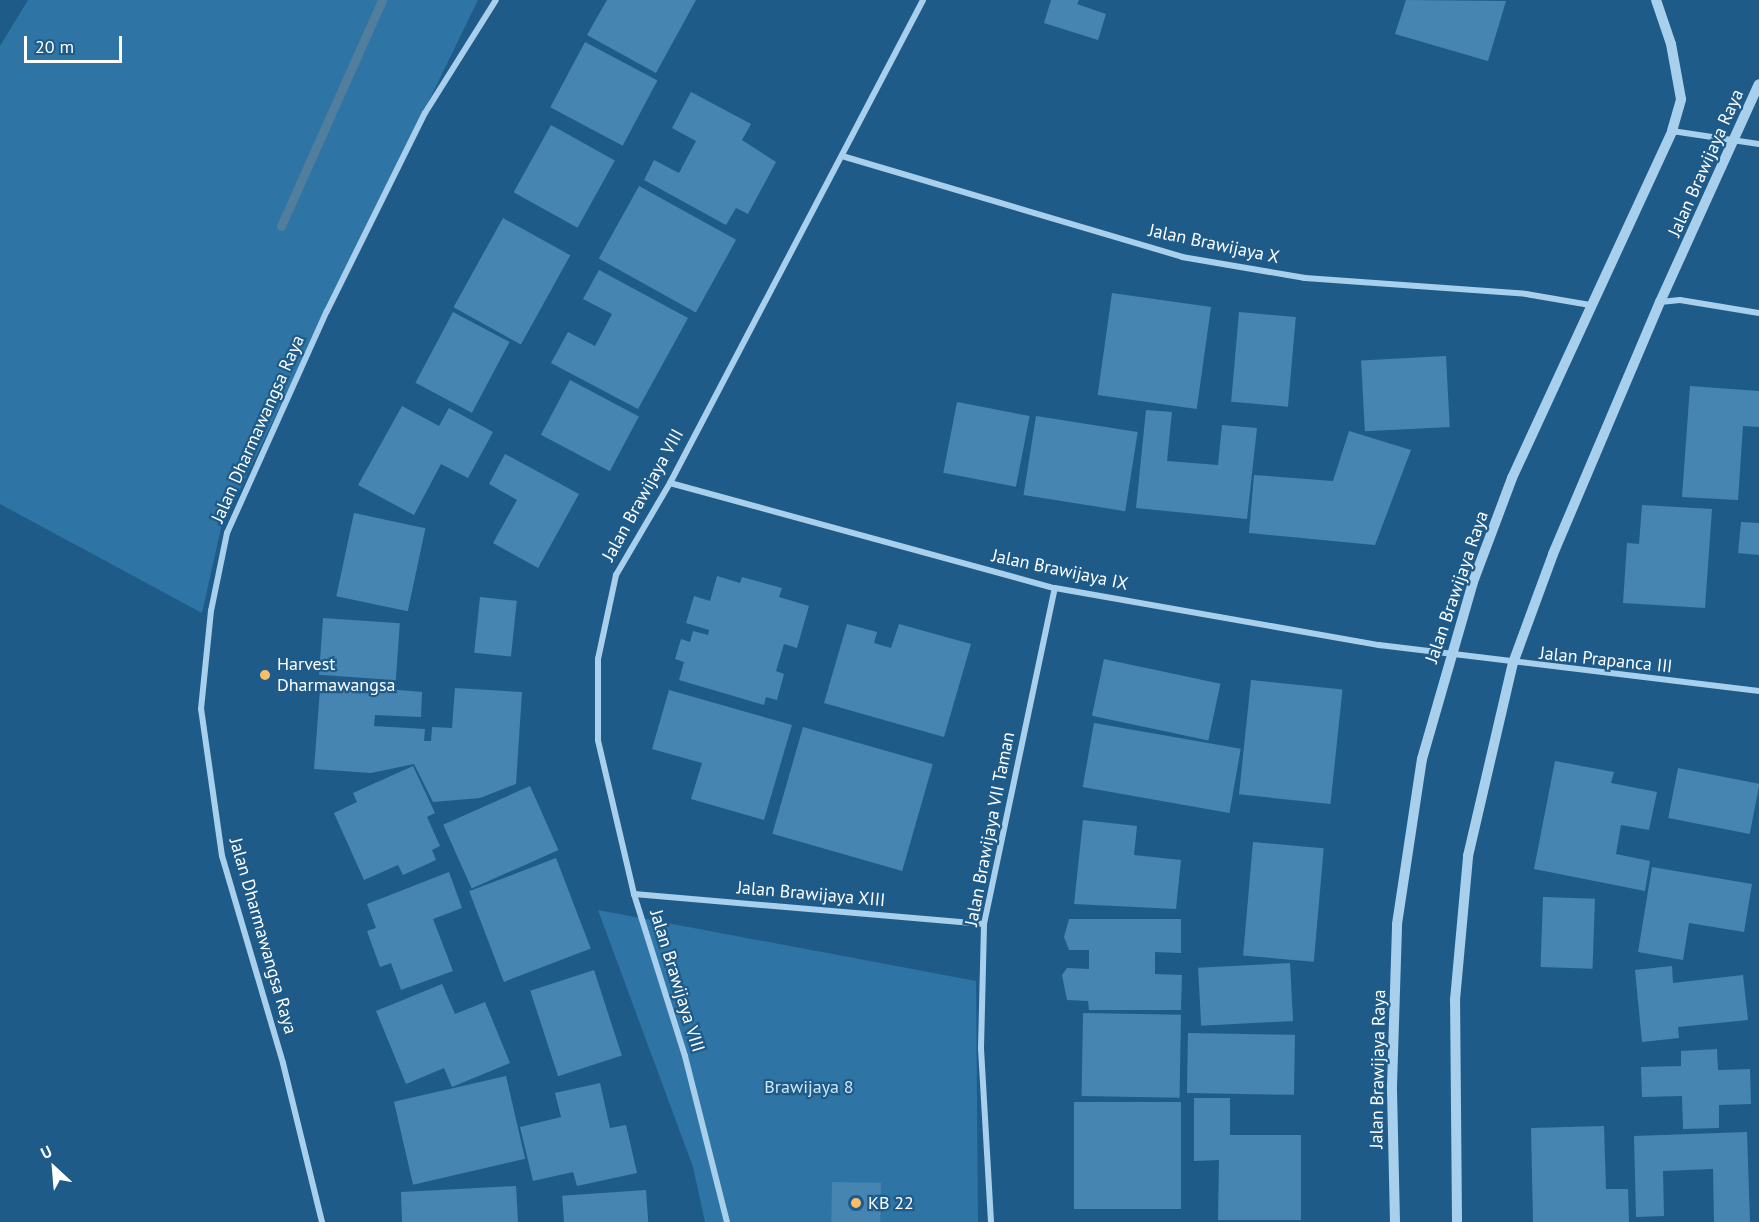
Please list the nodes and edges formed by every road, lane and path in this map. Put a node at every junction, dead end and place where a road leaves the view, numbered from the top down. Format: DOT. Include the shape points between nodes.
graph roads {
  1 [pos="495,0"];
  2 [pos="923,0"];
  3 [pos="1656,0"];
  4 [pos="1759,84"];
  5 [pos="1672,131"];
  6 [pos="1734,144"];
  7 [pos="1759,144"];
  8 [pos="842,156"];
  9 [pos="1660,302"];
  10 [pos="1590,305"];
  11 [pos="1759,313"];
  12 [pos="670,483"];
  13 [pos="1054,588"];
  14 [pos="1451,651"];
  15 [pos="1513,663"];
  16 [pos="1759,692"];
  17 [pos="634,894"];
  18 [pos="984,924"];
  19 [pos="322,1222"];
  20 [pos="727,1222"];
  21 [pos="990,1222"];
  22 [pos="1395,1222"];
  23 [pos="1457,1222"];
  1 -- 19 [label="street, Jalan Dharmawangsa Raya" via="425,113 327,311 227,533 211,611 201,709 222,856 283,1063"];
  2 -- 8 [label="street, Jalan Brawijaya VIII"];
  3 -- 5 [label="street, Jalan Brawijaya Raya" via="1671,44 1681,99"];
  4 -- 6 [label="street, Jalan Brawijaya Raya"];
  5 -- 6 [label="street"];
  5 -- 10 [label="street, Jalan Brawijaya Raya"];
  6 -- 7 [label="street"];
  6 -- 9 [label="street, Jalan Brawijaya Raya"];
  8 -- 10 [label="street, Jalan Brawijaya X" via="1182,256 1305,278 1526,294"];
  8 -- 12 [label="street, Jalan Brawijaya VIII"];
  9 -- 11 [label="street" via="1680,300"];
  9 -- 15 [label="street, Jalan Brawijaya Raya" via="1553,554"];
  10 -- 14 [label="street, Jalan Brawijaya Raya" via="1512,478"];
  12 -- 13 [label="street, Jalan Brawijaya IX"];
  12 -- 17 [label="street, Jalan Brawijaya VIII" via="616,575 598,660 598,740"];
  13 -- 14 [label="street, Jalan Brawijaya IX" via="1379,645"];
  13 -- 18 [label="street, Jalan Brawijaya VII Taman"];
  14 -- 15 [label="street, Jalan Prapanca III"];
  14 -- 22 [label="street, Jalan Brawijaya Raya" via="1422,759 1397,924 1392,1086"];
  15 -- 16 [label="street, Jalan Prapanca III"];
  15 -- 23 [label="street, Jalan Brawijaya Raya" via="1468,856 1455,1000"];
  17 -- 18 [label="street, Jalan Brawijaya XIII"];
  17 -- 20 [label="street, Jalan Brawijaya VIII" via="688,1067"];
  18 -- 21 [label="street, Jalan Brawijaya VII Taman" via="981,1048"];
}
